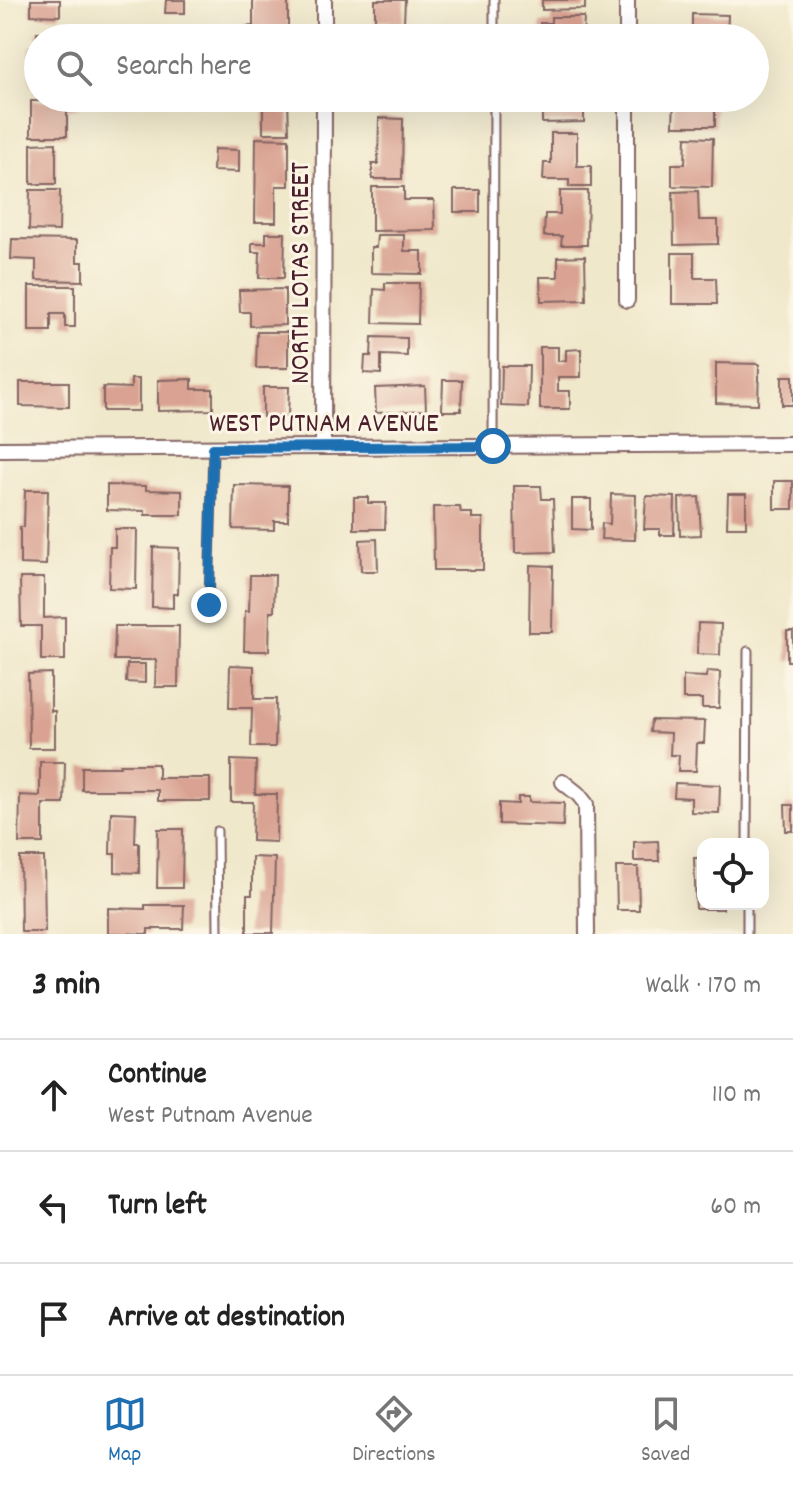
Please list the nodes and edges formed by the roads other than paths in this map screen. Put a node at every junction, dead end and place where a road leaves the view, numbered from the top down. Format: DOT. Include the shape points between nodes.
graph roads {
  1 [pos="324,0"];
  2 [pos="494,0"];
  3 [pos="627,0"];
  4 [pos="324,24"];
  5 [pos="494,24"];
  6 [pos="627,24"];
  7 [pos="324,112"];
  8 [pos="494,112"];
  9 [pos="627,112"];
  10 [pos="627,300"];
  11 [pos="793,444"];
  12 [pos="493,446"];
  13 [pos="323,447"];
  14 [pos="213,448"];
  15 [pos="0,449"];
  16 [pos="209,605"];
  17 [pos="748,651"];
  18 [pos="563,782"];
  19 [pos="217,831"];
  20 [pos="747,838"];
  21 [pos="747,910"];
  22 [pos="218,934"];
  23 [pos="587,934"];
  24 [pos="747,934"];
  1 -- 4 [label="street"];
  2 -- 5 [label="lane"];
  3 -- 6 [label="street"];
  7 -- 13 [label="street, NORTH LOTAS STREET"];
  8 -- 12 [label="lane"];
  9 -- 10 [label="street"];
  11 -- 12 [label="street, WEST PUTNAM AVENUE"];
  12 -- 13 [label="street, WEST PUTNAM AVENUE"];
  13 -- 14 [label="street, WEST PUTNAM AVENUE"];
  14 -- 15 [label="street, WEST PUTNAM AVENUE"];
  14 -- 16 [label="lane"];
  17 -- 20 [label="lane"];
  18 -- 23 [label="street" via="586,804"];
  19 -- 22 [label="lane"];
  21 -- 24 [label="lane"];
}
